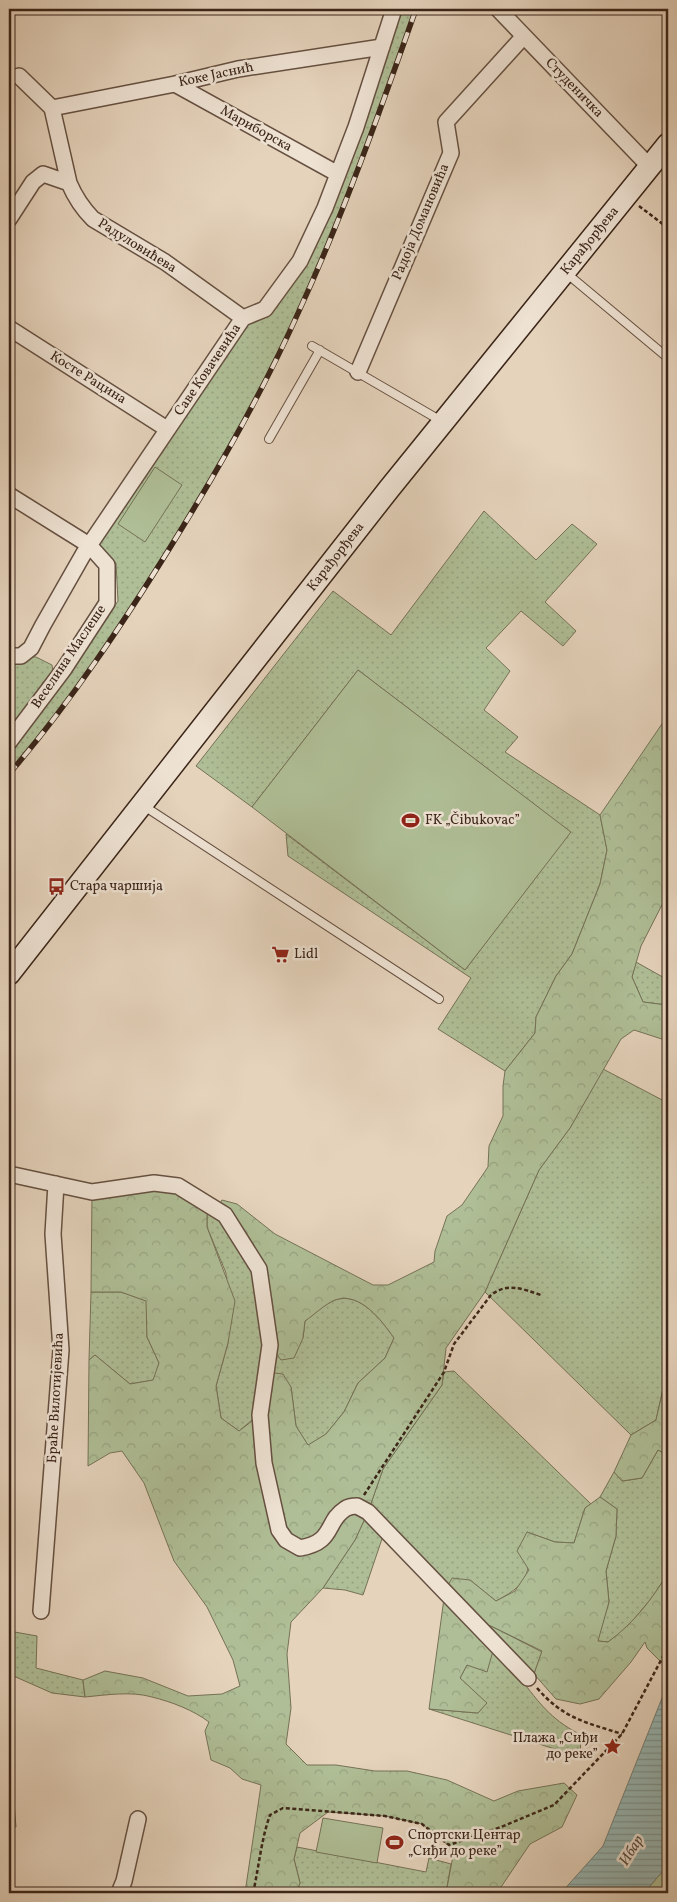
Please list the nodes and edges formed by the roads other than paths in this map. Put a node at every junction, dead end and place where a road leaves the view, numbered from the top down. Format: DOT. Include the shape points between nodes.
graph roads {
  1 [pos="394,9"];
  2 [pos="498,9"];
  3 [pos="524,36"];
  4 [pos="382,46"];
  5 [pos="19,76"];
  6 [pos="175,84"];
  7 [pos="52,108"];
  8 [pos="668,144"];
  9 [pos="650,167"];
  10 [pos="338,174"];
  11 [pos="69,183"];
  12 [pos="9,219"];
  13 [pos="565,272"];
  14 [pos="243,318"];
  15 [pos="9,328"];
  16 [pos="312,346"];
  17 [pos="320,350"];
  18 [pos="668,358"];
  19 [pos="358,372"];
  20 [pos="444,423"];
  21 [pos="167,429"];
  22 [pos="269,439"];
  23 [pos="9,495"];
  24 [pos="89,545"];
  25 [pos="9,656"];
  26 [pos="9,742"];
  27 [pos="142,804"];
  28 [pos="9,974"];
  29 [pos="440,999"];
  30 [pos="9,1174"];
  31 [pos="56,1184"];
  32 [pos="41,1611"];
  33 [pos="528,1678"];
  34 [pos="138,1819"];
  35 [pos="119,1893"];
  1 -- 4 [label="street, Саве Ковачевића"];
  2 -- 3 [label="street, Студеничка"];
  3 -- 9 [label="street, Студеничка"];
  3 -- 19 [label="street, Радоја Домановића" via="446,122 451,153"];
  4 -- 6 [label="street, Коке Јаснић" via="238,69"];
  4 -- 10 [label="street, Саве Ковачевића"];
  5 -- 7 [label="street"];
  6 -- 7 [label="street, Коке Јаснић"];
  6 -- 10 [label="street, Мариборска"];
  7 -- 11 [label="street, Радуловићева"];
  8 -- 9 [label="street, Карађорђева"];
  9 -- 13 [label="street, Карађорђева"];
  10 -- 14 [label="street, Саве Ковачевића" via="300,261 265,309"];
  11 -- 12 [label="street" via="43,174 33,182"];
  11 -- 14 [label="street, Радуловићева" via="78,202 93,219 165,262"];
  13 -- 18 [label="lane"];
  13 -- 20 [label="street, Карађорђева"];
  14 -- 21 [label="street, Саве Ковачевића"];
  15 -- 21 [label="street, Косте Рацина"];
  16 -- 17 [label="lane"];
  17 -- 19 [label="lane"];
  17 -- 22 [label="lane"];
  19 -- 20 [label="lane"];
  20 -- 27 [label="street, Карађорђева"];
  21 -- 24 [label="street, Саве Ковачевића"];
  23 -- 24 [label="street, Веселина Маслеше"];
  24 -- 25 [label="street, Саве Ковачевића" via="31,648 21,656"];
  24 -- 26 [label="street, Веселина Маслеше" via="107,565 107,603 64,669"];
  27 -- 28 [label="street, Карађорђева"];
  27 -- 29 [label="lane"];
  30 -- 31 [label="street"];
  31 -- 32 [label="street, Браће Вилотијевића" via="53,1234 61,1350"];
  31 -- 33 [label="street" via="92,1192 154,1183 178,1186 225,1214 259,1269 270,1345 260,1415 264,1463 279,1530 286,1540 300,1548 310,1546 321,1541 346,1508 357,1506 368,1512"];
  34 -- 35 [label="street"];
}
